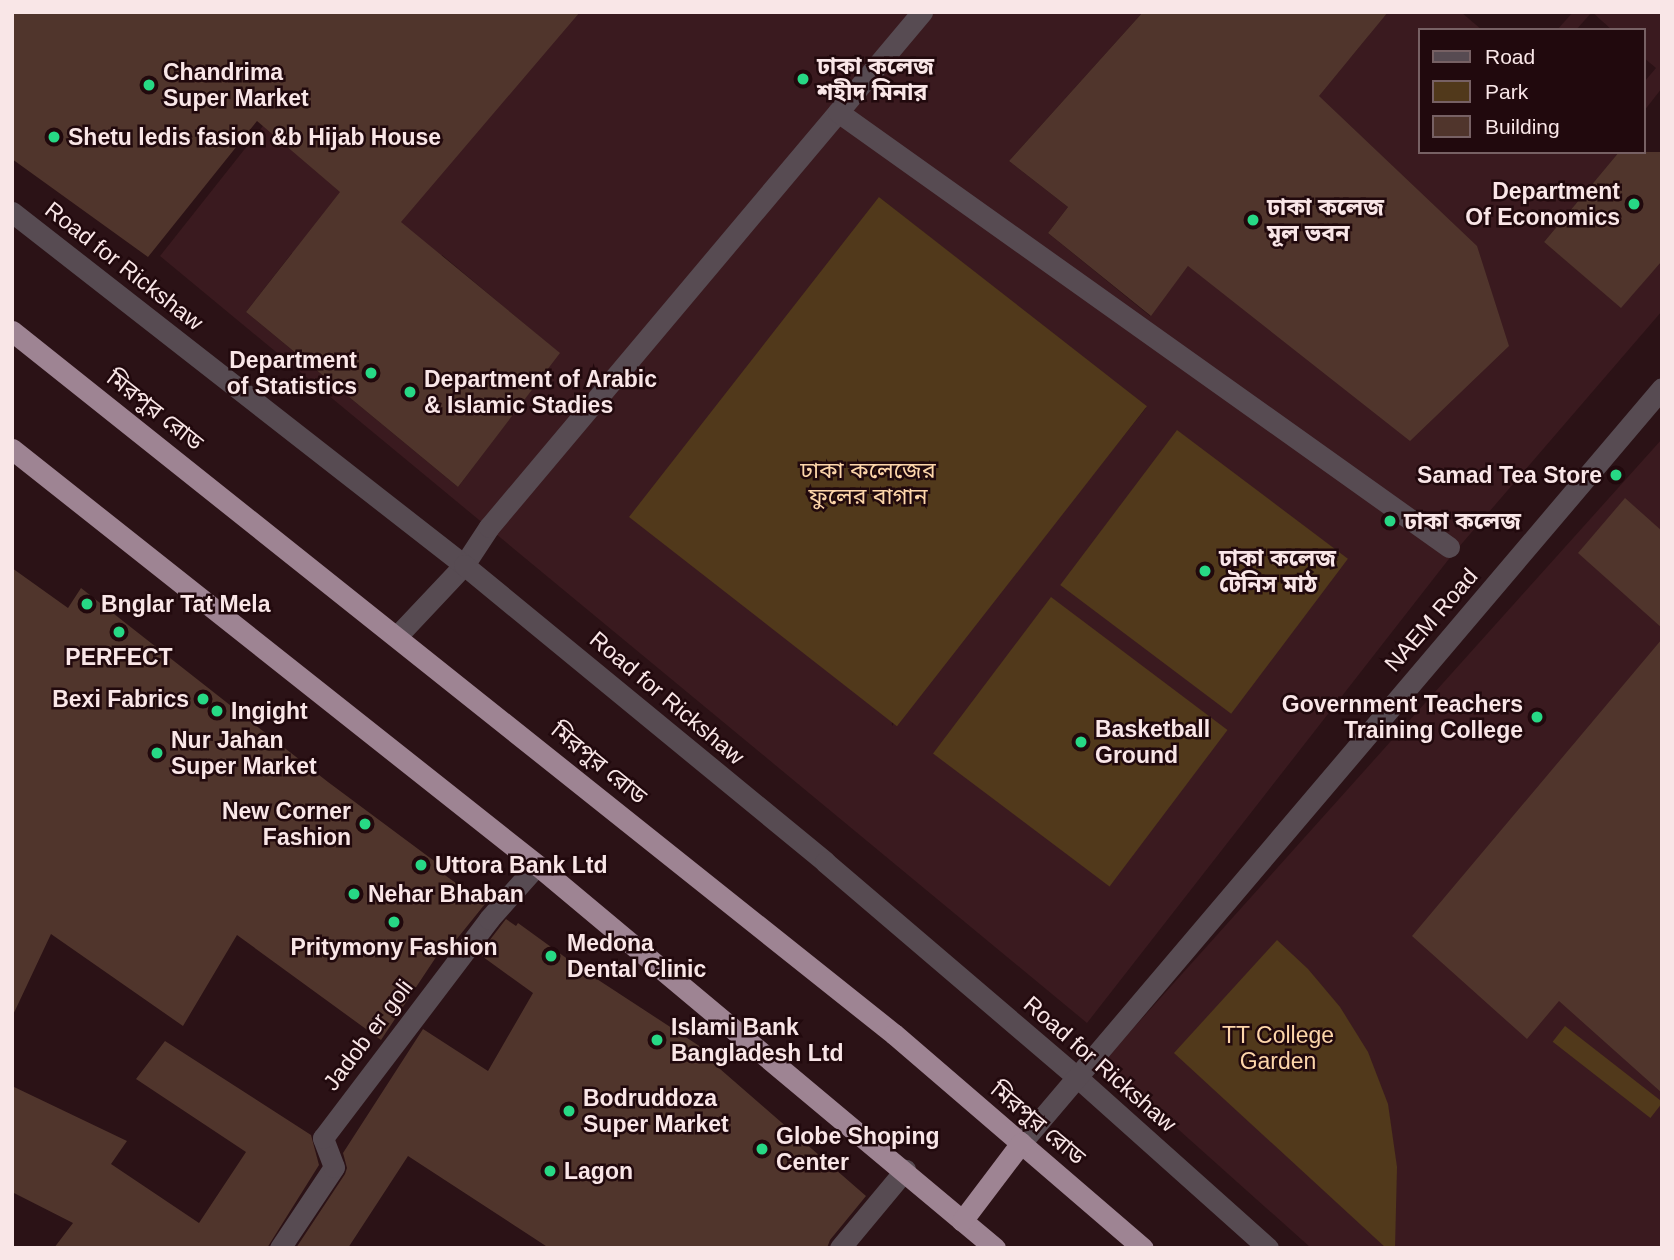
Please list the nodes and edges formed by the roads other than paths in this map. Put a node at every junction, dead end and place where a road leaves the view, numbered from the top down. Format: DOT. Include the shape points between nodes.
graph roads {
  1 [pos="922,12"];
  2 [pos="838,112"];
  3 [pos="12,212"];
  4 [pos="12,331"];
  5 [pos="1662,388"];
  6 [pos="12,449"];
  7 [pos="1449,547"];
  8 [pos="464,565"];
  9 [pos="397,635"];
  10 [pos="537,865"];
  11 [pos="1078,1079"];
  12 [pos="1021,1143"];
  13 [pos="905,1170"];
  14 [pos="962,1221"];
  15 [pos="280,1248"];
  16 [pos="840,1248"];
  17 [pos="995,1248"];
  18 [pos="1143,1248"];
  19 [pos="1268,1248"];
  1 -- 2 [label="street"];
  2 -- 7 [label="street"];
  2 -- 8 [label="street" via="489,527"];
  3 -- 8 [label="street, Road for Rickshaw"];
  4 -- 9 [label="highway, মিরপুর রোড"];
  5 -- 11 [label="street, NAEM Road" via="1149,988"];
  6 -- 10 [label="highway"];
  8 -- 9 [label="street"];
  8 -- 11 [label="street, Road for Rickshaw" via="825,862"];
  9 -- 12 [label="highway, মিরপুর রোড" via="894,1034"];
  10 -- 13 [label="highway"];
  10 -- 15 [label="street, Jadob er goli" via="489,919 323,1138 334,1167"];
  11 -- 12 [label="street, NAEM Road"];
  11 -- 19 [label="street, Road for Rickshaw"];
  12 -- 14 [label="highway"];
  12 -- 18 [label="highway, মিরপুর রোড"];
  13 -- 14 [label="highway"];
  13 -- 16 [label="street"];
  14 -- 17 [label="highway"];
}
